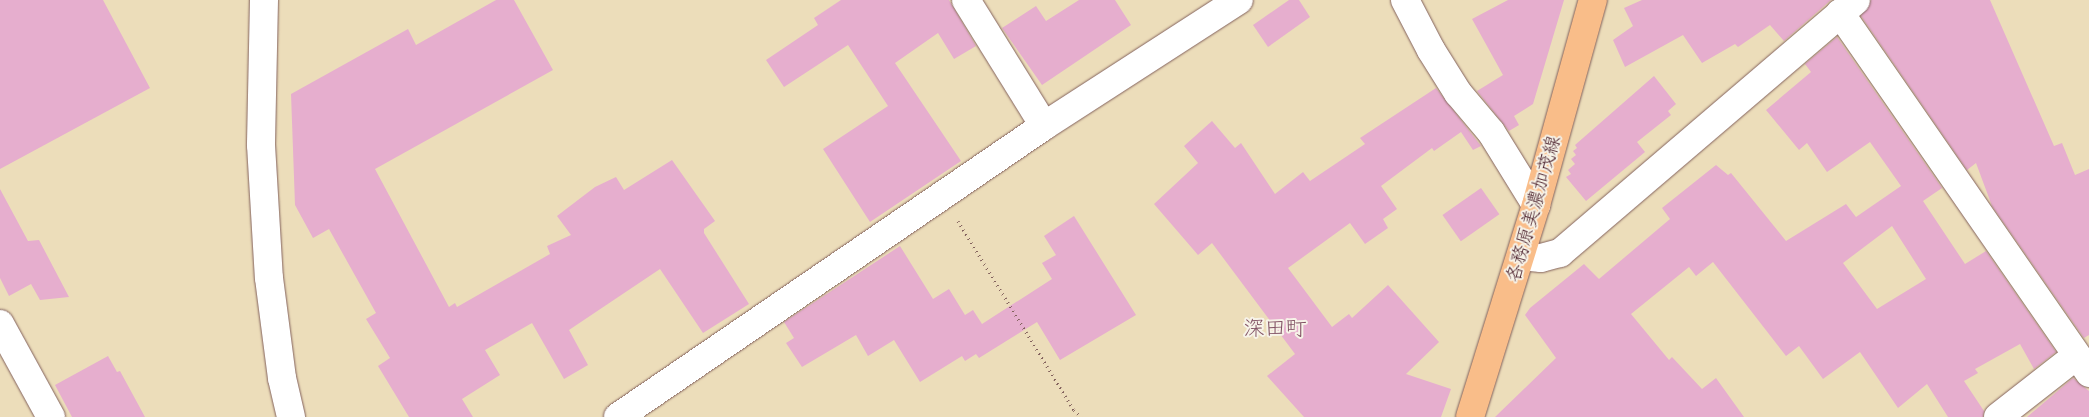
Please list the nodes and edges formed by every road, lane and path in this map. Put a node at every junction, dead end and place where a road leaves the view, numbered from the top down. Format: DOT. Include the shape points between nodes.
graph roads {
  1 [pos="264,0"];
  2 [pos="966,0"];
  3 [pos="1239,0"];
  4 [pos="1406,0"];
  5 [pos="1593,0"];
  6 [pos="1848,7"];
  7 [pos="1044,126"];
  8 [pos="943,196"];
  9 [pos="1536,205"];
  10 [pos="1521,256"];
  11 [pos="0,324"];
  12 [pos="2082,364"];
  13 [pos="51,417"];
  14 [pos="290,417"];
  15 [pos="618,417"];
  16 [pos="1081,417"];
  17 [pos="1470,417"];
  18 [pos="1998,417"];
  1 -- 14 [label="street" via="261,145 268,268"];
  2 -- 7 [label="street"];
  3 -- 7 [label="street"];
  4 -- 9 [label="street" via="1431,50 1458,93 1491,132"];
  5 -- 9 [label="main road, 各務原美濃加茂線"];
  6 -- 10 [label="street" via="1560,253 1541,258"];
  6 -- 12 [label="street"];
  7 -- 8 [label="street"];
  8 -- 15 [label="street"];
  8 -- 16 [label="path"];
  9 -- 10 [label="main road, 各務原美濃加茂線"];
  10 -- 17 [label="main road, 各務原美濃加茂線"];
  11 -- 13 [label="street"];
  12 -- 18 [label="street"];
}
